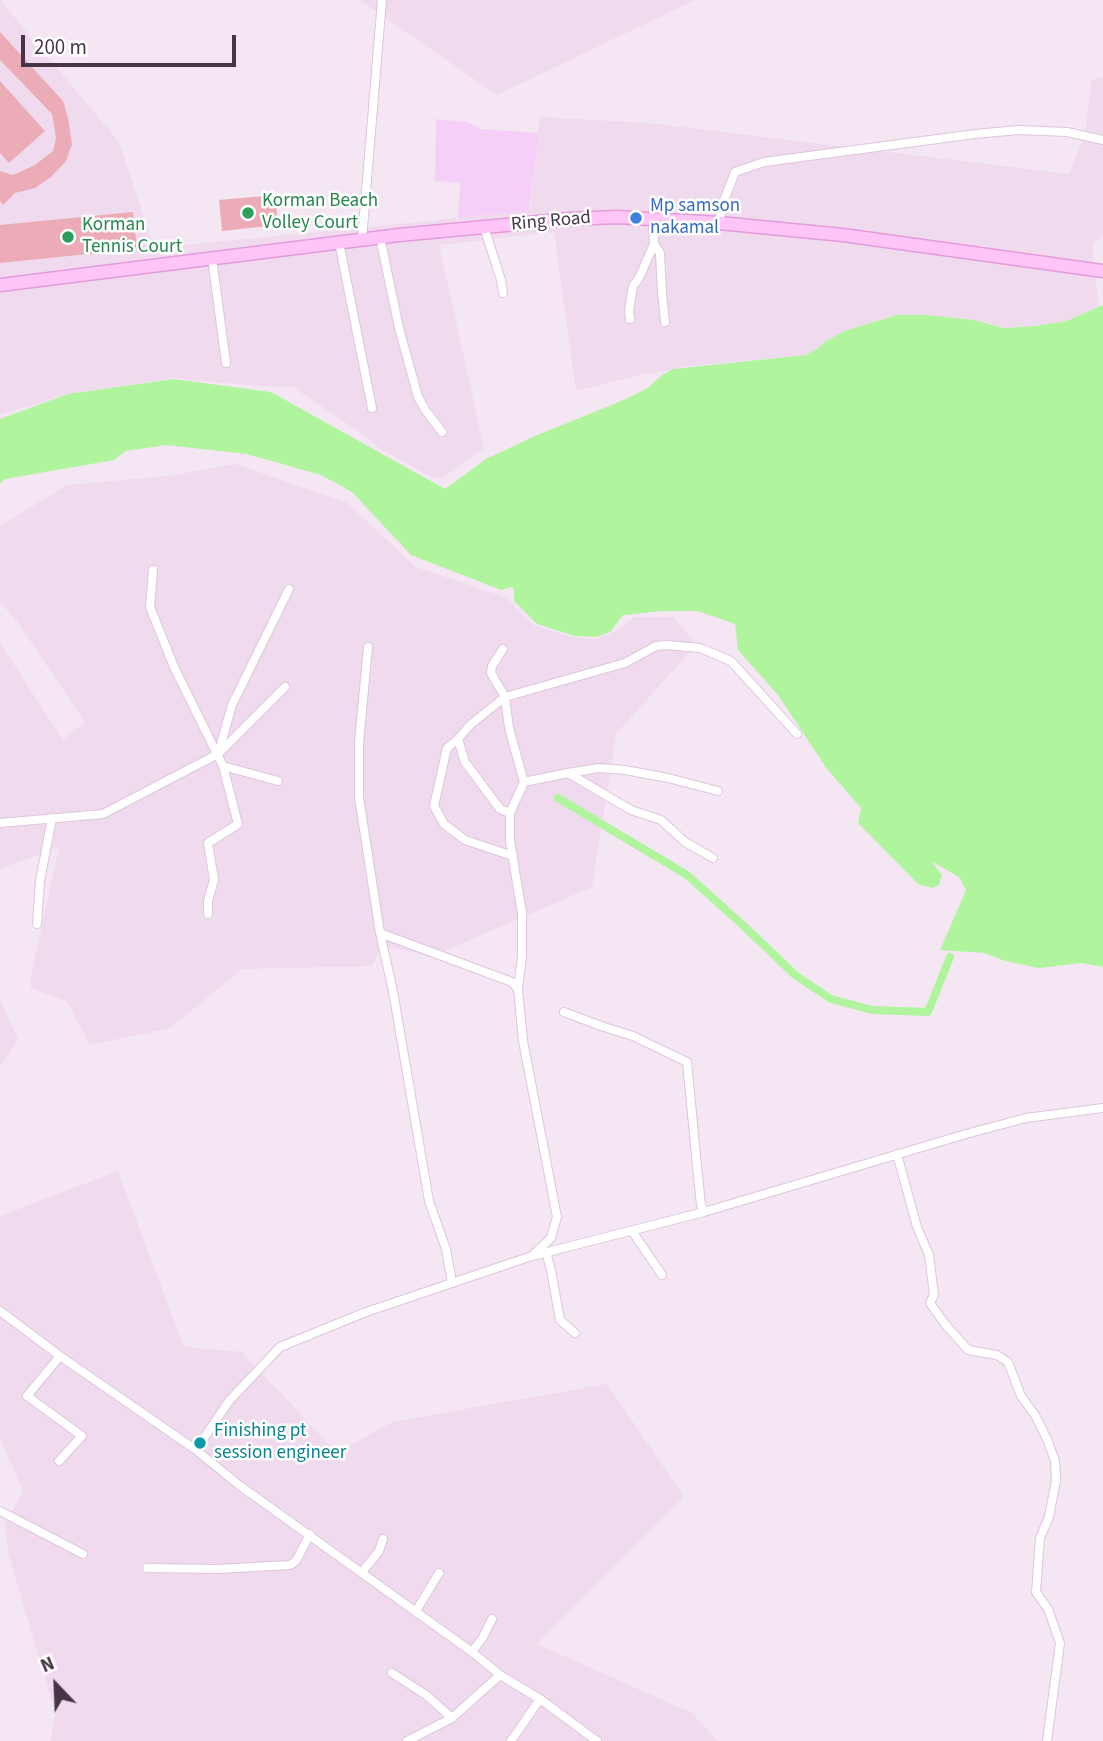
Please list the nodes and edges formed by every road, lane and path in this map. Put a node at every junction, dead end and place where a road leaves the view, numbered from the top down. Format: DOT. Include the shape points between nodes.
graph roads {
  1 [pos="382,0"];
  2 [pos="1103,140"];
  3 [pos="653,219"];
  4 [pos="719,223"];
  5 [pos="484,227"];
  6 [pos="380,237"];
  7 [pos="362,239"];
  8 [pos="339,242"];
  9 [pos="654,244"];
  10 [pos="212,258"];
  11 [pos="1103,271"];
  12 [pos="0,285"];
  13 [pos="503,293"];
  14 [pos="630,319"];
  15 [pos="665,322"];
  16 [pos="226,363"];
  17 [pos="372,408"];
  18 [pos="442,432"];
  19 [pos="153,570"];
  20 [pos="289,589"];
  21 [pos="368,647"];
  22 [pos="503,649"];
  23 [pos="285,687"];
  24 [pos="505,697"];
  25 [pos="797,734"];
  26 [pos="458,739"];
  27 [pos="218,754"];
  28 [pos="223,766"];
  29 [pos="568,773"];
  30 [pos="278,781"];
  31 [pos="524,782"];
  32 [pos="718,791"];
  33 [pos="510,813"];
  34 [pos="52,818"];
  35 [pos="0,823"];
  36 [pos="513,856"];
  37 [pos="713,858"];
  38 [pos="208,914"];
  39 [pos="37,924"];
  40 [pos="380,933"];
  41 [pos="518,989"];
  42 [pos="564,1012"];
  43 [pos="1103,1108"];
  44 [pos="897,1154"];
  45 [pos="704,1212"];
  46 [pos="632,1231"];
  47 [pos="546,1252"];
  48 [pos="532,1255"];
  49 [pos="662,1276"];
  50 [pos="452,1283"];
  51 [pos="0,1311"];
  52 [pos="575,1333"];
  53 [pos="60,1356"];
  54 [pos="196,1450"];
  55 [pos="59,1461"];
  56 [pos="0,1511"];
  57 [pos="310,1534"];
  58 [pos="383,1539"];
  59 [pos="83,1554"];
  60 [pos="147,1568"];
  61 [pos="362,1572"];
  62 [pos="439,1573"];
  63 [pos="415,1611"];
  64 [pos="492,1619"];
  65 [pos="472,1652"];
  66 [pos="392,1673"];
  67 [pos="500,1675"];
  68 [pos="540,1699"];
  69 [pos="452,1717"];
  70 [pos="407,1741"];
  71 [pos="511,1741"];
  72 [pos="597,1741"];
  73 [pos="1047,1741"];
  1 -- 7 [label="street"];
  2 -- 4 [label="street" via="1067,132 1019,130 764,162 735,172"];
  3 -- 4 [label="main road, Ring Road"];
  3 -- 5 [label="main road, Ring Road" via="570,219"];
  3 -- 9 [label="street"];
  4 -- 11 [label="main road, Ring Road"];
  5 -- 6 [label="main road, Ring Road"];
  5 -- 13 [label="street"];
  6 -- 7 [label="main road, Ring Road"];
  6 -- 18 [label="street" via="418,397"];
  7 -- 8 [label="main road, Ring Road"];
  8 -- 10 [label="main road, Ring Road"];
  8 -- 17 [label="street"];
  9 -- 14 [label="street" via="633,286"];
  9 -- 15 [label="street" via="660,253"];
  10 -- 12 [label="main road, Ring Road"];
  10 -- 16 [label="street"];
  19 -- 27 [label="street" via="150,607"];
  20 -- 27 [label="street" via="232,705"];
  21 -- 40 [label="street" via="359,797"];
  22 -- 24 [label="street" via="491,673"];
  23 -- 27 [label="street"];
  24 -- 25 [label="street" via="625,663 656,646 700,648 731,661"];
  24 -- 26 [label="street"];
  24 -- 31 [label="street"];
  26 -- 33 [label="street" via="465,762 487,794"];
  26 -- 36 [label="street" via="447,748 434,806 444,824 465,840"];
  27 -- 28 [label="street"];
  27 -- 34 [label="street" via="103,814"];
  28 -- 30 [label="street"];
  28 -- 38 [label="street" via="238,824 208,843 214,880"];
  29 -- 31 [label="street"];
  29 -- 32 [label="street" via="625,770"];
  29 -- 37 [label="street" via="631,810 660,820"];
  31 -- 33 [label="street"];
  33 -- 36 [label="street"];
  34 -- 35 [label="street"];
  34 -- 39 [label="street"];
  36 -- 41 [label="street" via="522,913"];
  40 -- 41 [label="street" via="512,982"];
  40 -- 50 [label="street" via="429,1201"];
  41 -- 48 [label="street" via="523,1041 557,1217 551,1238"];
  42 -- 45 [label="street" via="634,1036 687,1062"];
  43 -- 44 [label="street" via="1026,1118"];
  44 -- 45 [label="street"];
  44 -- 73 [label="street" via="929,1255 934,1295 930,1303 968,1350 997,1355 1008,1362 1055,1461 1049,1517 1040,1538 1036,1592 1048,1609 1060,1643"];
  45 -- 46 [label="street"];
  46 -- 47 [label="street"];
  46 -- 49 [label="street"];
  47 -- 48 [label="street"];
  47 -- 52 [label="street" via="560,1320"];
  48 -- 50 [label="street"];
  50 -- 54 [label="street" via="280,1347 229,1401"];
  51 -- 53 [label="street"];
  53 -- 54 [label="street"];
  53 -- 55 [label="street" via="27,1396 82,1436"];
  54 -- 57 [label="street"];
  56 -- 59 [label="street"];
  57 -- 60 [label="street" via="290,1565"];
  57 -- 61 [label="street"];
  58 -- 61 [label="street"];
  61 -- 63 [label="street"];
  62 -- 63 [label="street"];
  63 -- 65 [label="street"];
  64 -- 65 [label="street"];
  65 -- 67 [label="street"];
  66 -- 69 [label="street"];
  67 -- 68 [label="street"];
  67 -- 69 [label="street"];
  68 -- 71 [label="street"];
  68 -- 72 [label="street"];
  69 -- 70 [label="street"];
}
